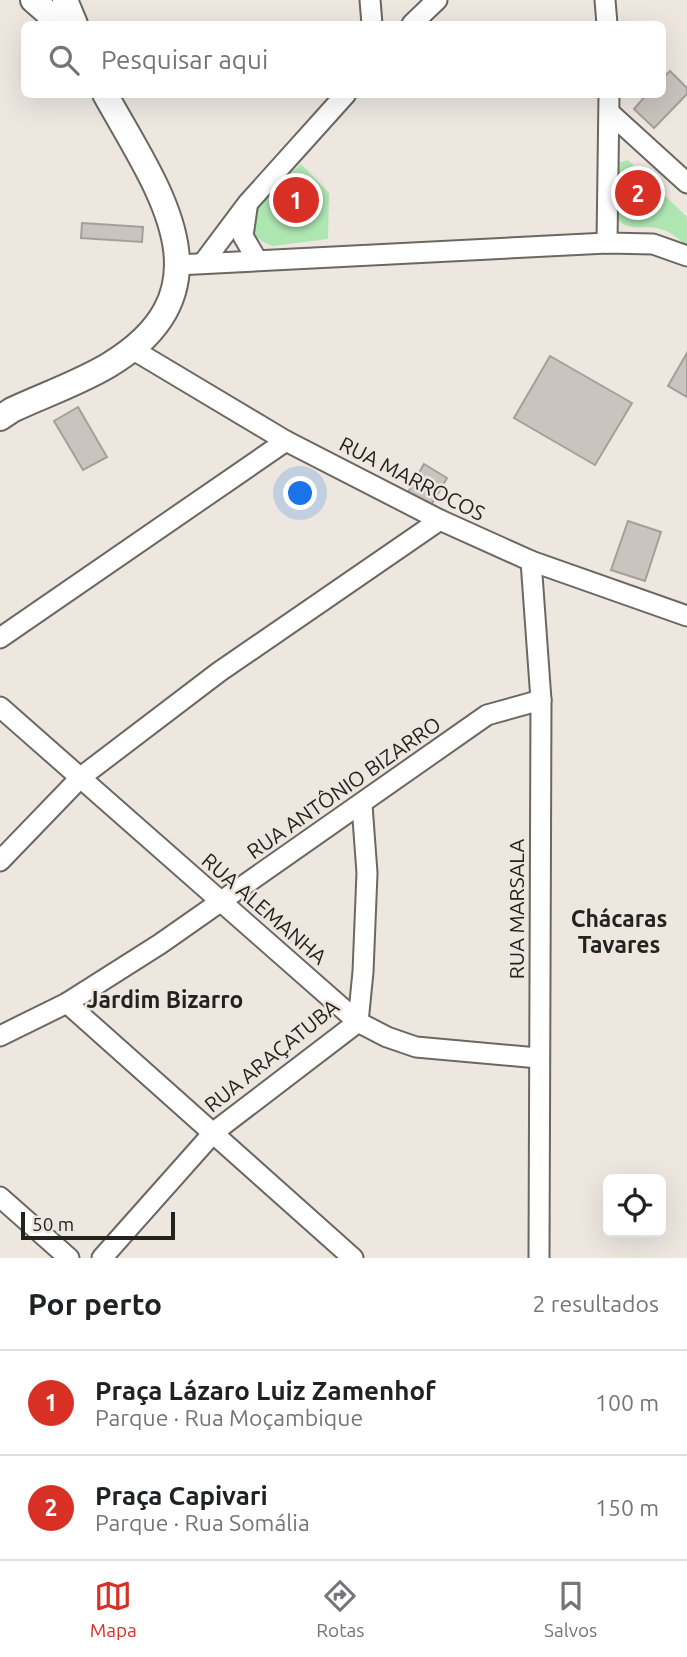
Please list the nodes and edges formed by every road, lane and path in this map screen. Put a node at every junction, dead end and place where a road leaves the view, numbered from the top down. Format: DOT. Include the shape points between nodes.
graph roads {
  1 [pos="33,0"];
  2 [pos="370,0"];
  3 [pos="437,0"];
  4 [pos="605,0"];
  5 [pos="67,10"];
  6 [pos="372,21"];
  7 [pos="415,21"];
  8 [pos="607,21"];
  9 [pos="108,98"];
  10 [pos="342,98"];
  11 [pos="610,104"];
  12 [pos="687,183"];
  13 [pos="248,203"];
  14 [pos="607,243"];
  15 [pos="687,257"];
  16 [pos="257,260"];
  17 [pos="203,263"];
  18 [pos="177,265"];
  19 [pos="132,349"];
  20 [pos="0,418"];
  21 [pos="286,441"];
  22 [pos="440,520"];
  23 [pos="531,561"];
  24 [pos="687,617"];
  25 [pos="0,638"];
  26 [pos="541,700"];
  27 [pos="0,707"];
  28 [pos="81,777"];
  29 [pos="362,805"];
  30 [pos="0,861"];
  31 [pos="220,901"];
  32 [pos="67,1003"];
  33 [pos="358,1022"];
  34 [pos="0,1036"];
  35 [pos="538,1058"];
  36 [pos="214,1132"];
  37 [pos="0,1197"];
  38 [pos="69,1258"];
  39 [pos="102,1258"];
  40 [pos="353,1258"];
  41 [pos="539,1258"];
  1 -- 5 [label="street" via="49,14"];
  2 -- 6 [label="street"];
  3 -- 7 [label="street"];
  4 -- 8 [label="street"];
  9 -- 18 [label="street" via="171,219"];
  10 -- 13 [label="street"];
  11 -- 12 [label="street"];
  11 -- 14 [label="street"];
  13 -- 16 [label="street" via="243,236"];
  13 -- 17 [label="street"];
  14 -- 15 [label="street" via="653,244"];
  14 -- 16 [label="street"];
  16 -- 17 [label="street"];
  17 -- 18 [label="street"];
  18 -- 19 [label="street" via="174,290 164,312"];
  19 -- 20 [label="street"];
  19 -- 21 [label="street, RUA MARROCOS"];
  21 -- 22 [label="street, RUA MARROCOS"];
  21 -- 25 [label="street"];
  22 -- 23 [label="street, RUA MARROCOS"];
  22 -- 28 [label="street" via="219,672"];
  23 -- 24 [label="street, RUA MARROCOS"];
  23 -- 26 [label="street, RUA MARSALA"];
  26 -- 29 [label="street, RUA ANTÔNIO BIZARRO" via="487,715"];
  26 -- 35 [label="street, RUA MARSALA"];
  27 -- 28 [label="street, RUA ALEMANHA"];
  28 -- 30 [label="street"];
  28 -- 31 [label="street, RUA ALEMANHA"];
  29 -- 31 [label="street, RUA ANTÔNIO BIZARRO"];
  29 -- 33 [label="street, RUA ARAÇATUBA" via="367,873"];
  31 -- 32 [label="street, RUA ANTÔNIO BIZARRO"];
  31 -- 33 [label="street, RUA ALEMANHA"];
  32 -- 34 [label="street, RUA ANTÔNIO BIZARRO"];
  32 -- 36 [label="street"];
  33 -- 35 [label="street, RUA ALEMANHA" via="416,1047"];
  33 -- 36 [label="street, RUA ARAÇATUBA"];
  35 -- 41 [label="street, RUA MARSALA"];
  36 -- 39 [label="street, RUA ARAÇATUBA"];
  36 -- 40 [label="street"];
  37 -- 38 [label="street"];
}
